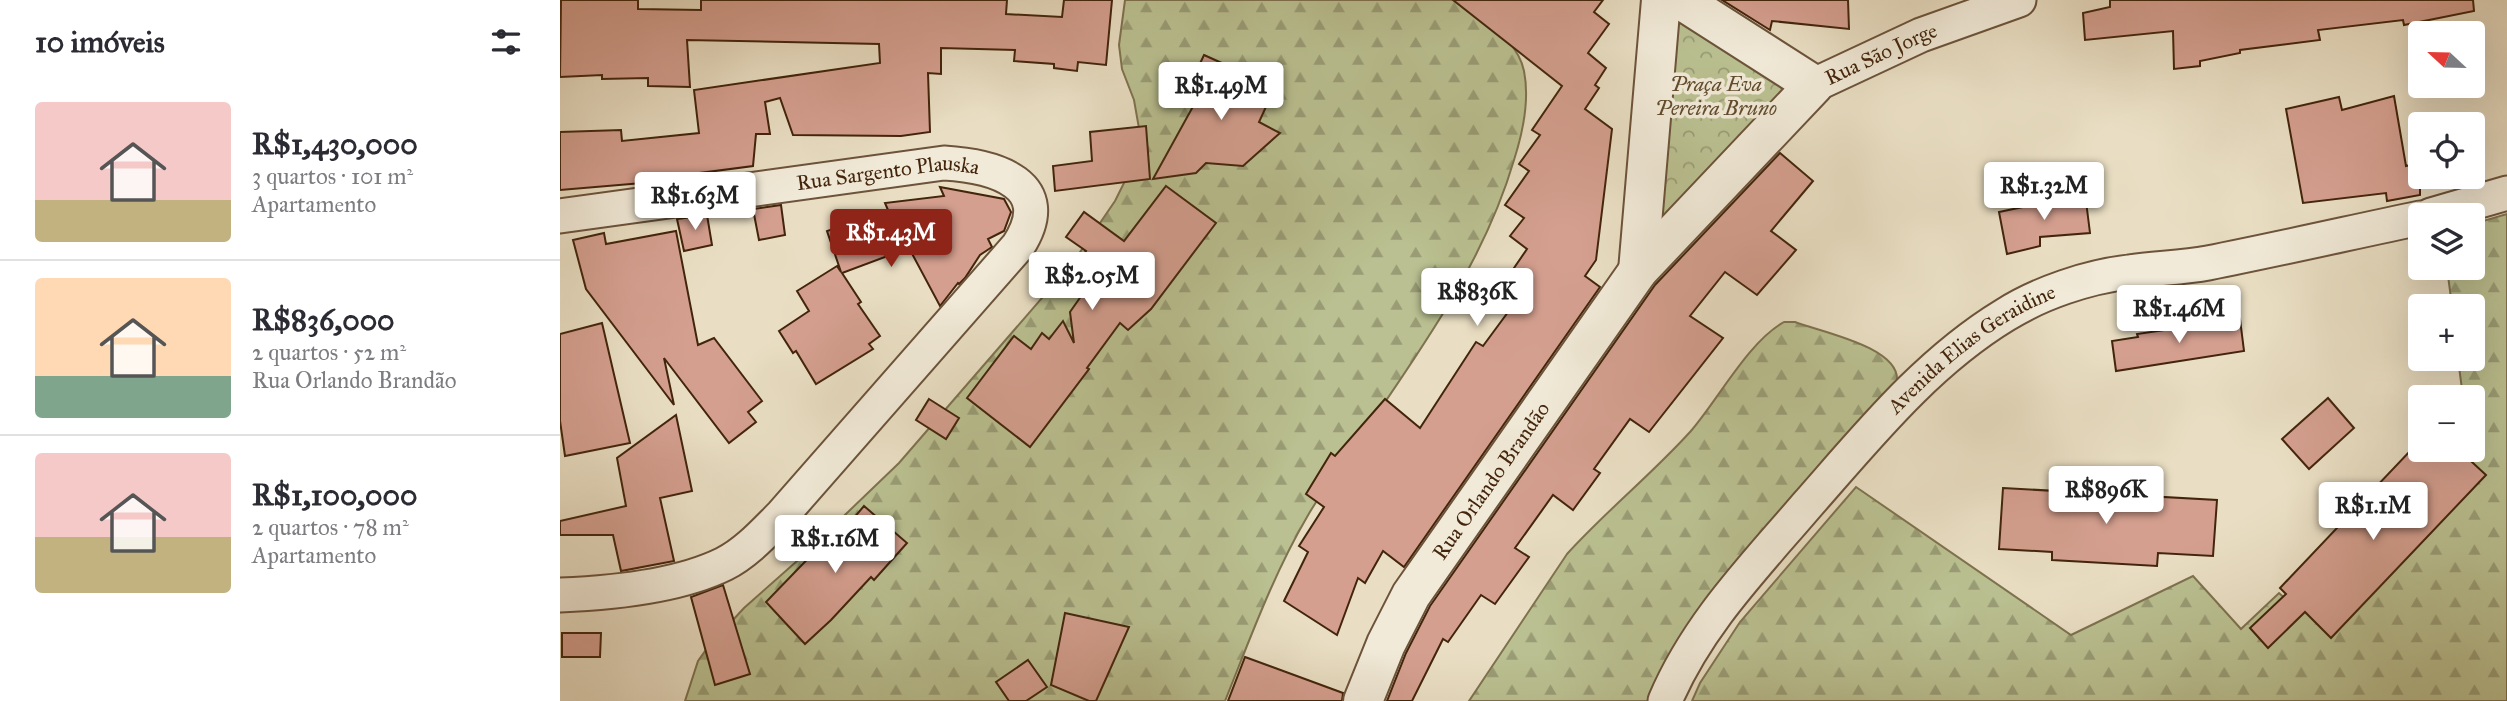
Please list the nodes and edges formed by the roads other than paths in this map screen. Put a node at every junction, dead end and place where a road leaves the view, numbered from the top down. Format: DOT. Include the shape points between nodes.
graph roads {
  1 [pos="1661,0"];
  2 [pos="1681,0"];
  3 [pos="2019,0"];
  4 [pos="1814,85"];
  5 [pos="2507,193"];
  6 [pos="2472,203"];
  7 [pos="560,216"];
  8 [pos="2408,220"];
  9 [pos="1637,271"];
  10 [pos="560,595"];
  11 [pos="1363,701"];
  12 [pos="1665,701"];
  1 -- 9 [label="street, Rua Orlando Brandão"];
  2 -- 4 [label="street, Rua São Jorge"];
  3 -- 4 [label="street, Rua São Jorge" via="1921,35"];
  4 -- 9 [label="street, Rua Orlando Brandão"];
  5 -- 6 [label="street"];
  7 -- 10 [label="street, Rua Sargento Plauska" via="925,164 958,164 1009,177 1025,190 1031,205 1031,220 1018,246 782,515 742,551 711,569 645,587"];
  8 -- 12 [label="street, Avenida Elias Geraidine" via="2204,263 2125,272 2071,286 2007,314 1955,350 1911,390 1810,502 1715,611 1693,643"];
  9 -- 11 [label="street, Rua Orlando Brandão" via="1411,595"];
}
